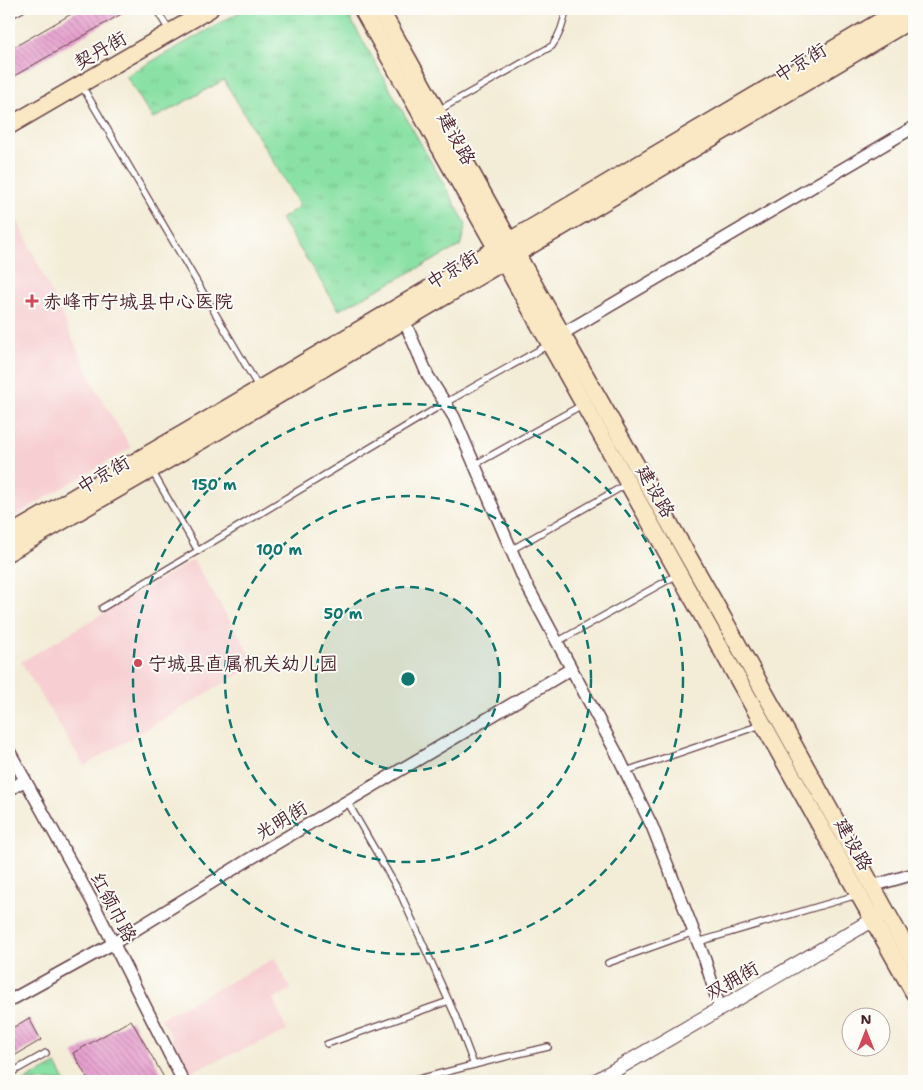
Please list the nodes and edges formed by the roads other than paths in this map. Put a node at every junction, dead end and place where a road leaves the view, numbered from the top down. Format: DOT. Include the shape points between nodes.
graph roads {
  1 [pos="22,9"];
  2 [pos="156,9"];
  3 [pos="210,9"];
  4 [pos="362,9"];
  5 [pos="380,9"];
  6 [pos="566,9"];
  7 [pos="901,9"];
  8 [pos="9,16"];
  9 [pos="914,18"];
  10 [pos="170,32"];
  11 [pos="81,84"];
  12 [pos="437,111"];
  13 [pos="9,126"];
  14 [pos="914,127"];
  15 [pos="506,251"];
  16 [pos="404,320"];
  17 [pos="556,339"];
  18 [pos="260,389"];
  19 [pos="445,403"];
  20 [pos="584,404"];
  21 [pos="474,465"];
  22 [pos="151,469"];
  23 [pos="629,483"];
  24 [pos="9,535"];
  25 [pos="511,550"];
  26 [pos="198,551"];
  27 [pos="9,552"];
  28 [pos="680,573"];
  29 [pos="102,608"];
  30 [pos="557,642"];
  31 [pos="571,669"];
  32 [pos="764,724"];
  33 [pos="9,751"];
  34 [pos="626,771"];
  35 [pos="25,780"];
  36 [pos="9,790"];
  37 [pos="347,801"];
  38 [pos="914,874"];
  39 [pos="866,890"];
  40 [pos="880,916"];
  41 [pos="696,937"];
  42 [pos="114,943"];
  43 [pos="913,955"];
  44 [pos="608,963"];
  45 [pos="914,992"];
  46 [pos="9,1001"];
  47 [pos="449,1001"];
  48 [pos="720,1009"];
  49 [pos="327,1044"];
  50 [pos="548,1047"];
  51 [pos="46,1054"];
  52 [pos="474,1065"];
  53 [pos="9,1074"];
  54 [pos="427,1079"];
  55 [pos="183,1081"];
  56 [pos="411,1081"];
  57 [pos="596,1081"];
  1 -- 8 [label="lane"];
  2 -- 10 [label="lane"];
  3 -- 10 [label="main road, 契丹街"];
  4 -- 15 [label="main road, 建设路"];
  5 -- 12 [label="main road, 建设路"];
  6 -- 12 [label="lane" via="559,36 552,46"];
  7 -- 15 [label="main road, 中京街"];
  9 -- 15 [label="main road, 中京街"];
  10 -- 11 [label="main road, 契丹街"];
  11 -- 13 [label="main road, 契丹街"];
  11 -- 18 [label="lane"];
  12 -- 15 [label="main road, 建设路"];
  14 -- 17 [label="street"];
  15 -- 16 [label="main road, 中京街"];
  15 -- 17 [label="main road, 建设路"];
  15 -- 18 [label="main road, 中京街"];
  16 -- 19 [label="street" via="428,376"];
  16 -- 22 [label="main road, 中京街"];
  17 -- 19 [label="lane"];
  17 -- 20 [label="main road, 建设路"];
  17 -- 39 [label="main road, 建设路" via="717,606"];
  18 -- 24 [label="main road, 中京街"];
  19 -- 21 [label="street"];
  19 -- 26 [label="lane"];
  20 -- 21 [label="lane"];
  20 -- 23 [label="main road, 建设路"];
  21 -- 25 [label="street"];
  22 -- 26 [label="lane"];
  22 -- 27 [label="main road, 中京街"];
  23 -- 25 [label="lane"];
  23 -- 28 [label="main road, 建设路"];
  25 -- 30 [label="street"];
  26 -- 29 [label="lane"];
  28 -- 30 [label="lane"];
  28 -- 32 [label="main road, 建设路"];
  30 -- 31 [label="street"];
  31 -- 34 [label="street"];
  31 -- 37 [label="street, 光明街"];
  32 -- 34 [label="lane"];
  32 -- 39 [label="main road, 建设路"];
  33 -- 35 [label="street, 红领巾路"];
  34 -- 41 [label="street" via="652,826"];
  35 -- 36 [label="street"];
  35 -- 42 [label="street, 红领巾路"];
  37 -- 42 [label="street, 光明街"];
  37 -- 47 [label="lane" via="401,895"];
  38 -- 39 [label="street"];
  39 -- 40 [label="main road, 建设路"];
  39 -- 41 [label="lane"];
  40 -- 43 [label="main road, 建设路"];
  40 -- 45 [label="main road, 建设路"];
  40 -- 48 [label="street, 双拥街"];
  41 -- 44 [label="lane"];
  41 -- 48 [label="street"];
  42 -- 46 [label="street, 光明街"];
  42 -- 55 [label="street, 红领巾路"];
  47 -- 49 [label="lane"];
  47 -- 52 [label="lane"];
  48 -- 57 [label="street, 双拥街"];
  50 -- 52 [label="lane"];
  51 -- 53 [label="lane"];
  52 -- 54 [label="lane"];
  54 -- 56 [label="lane"];
}
